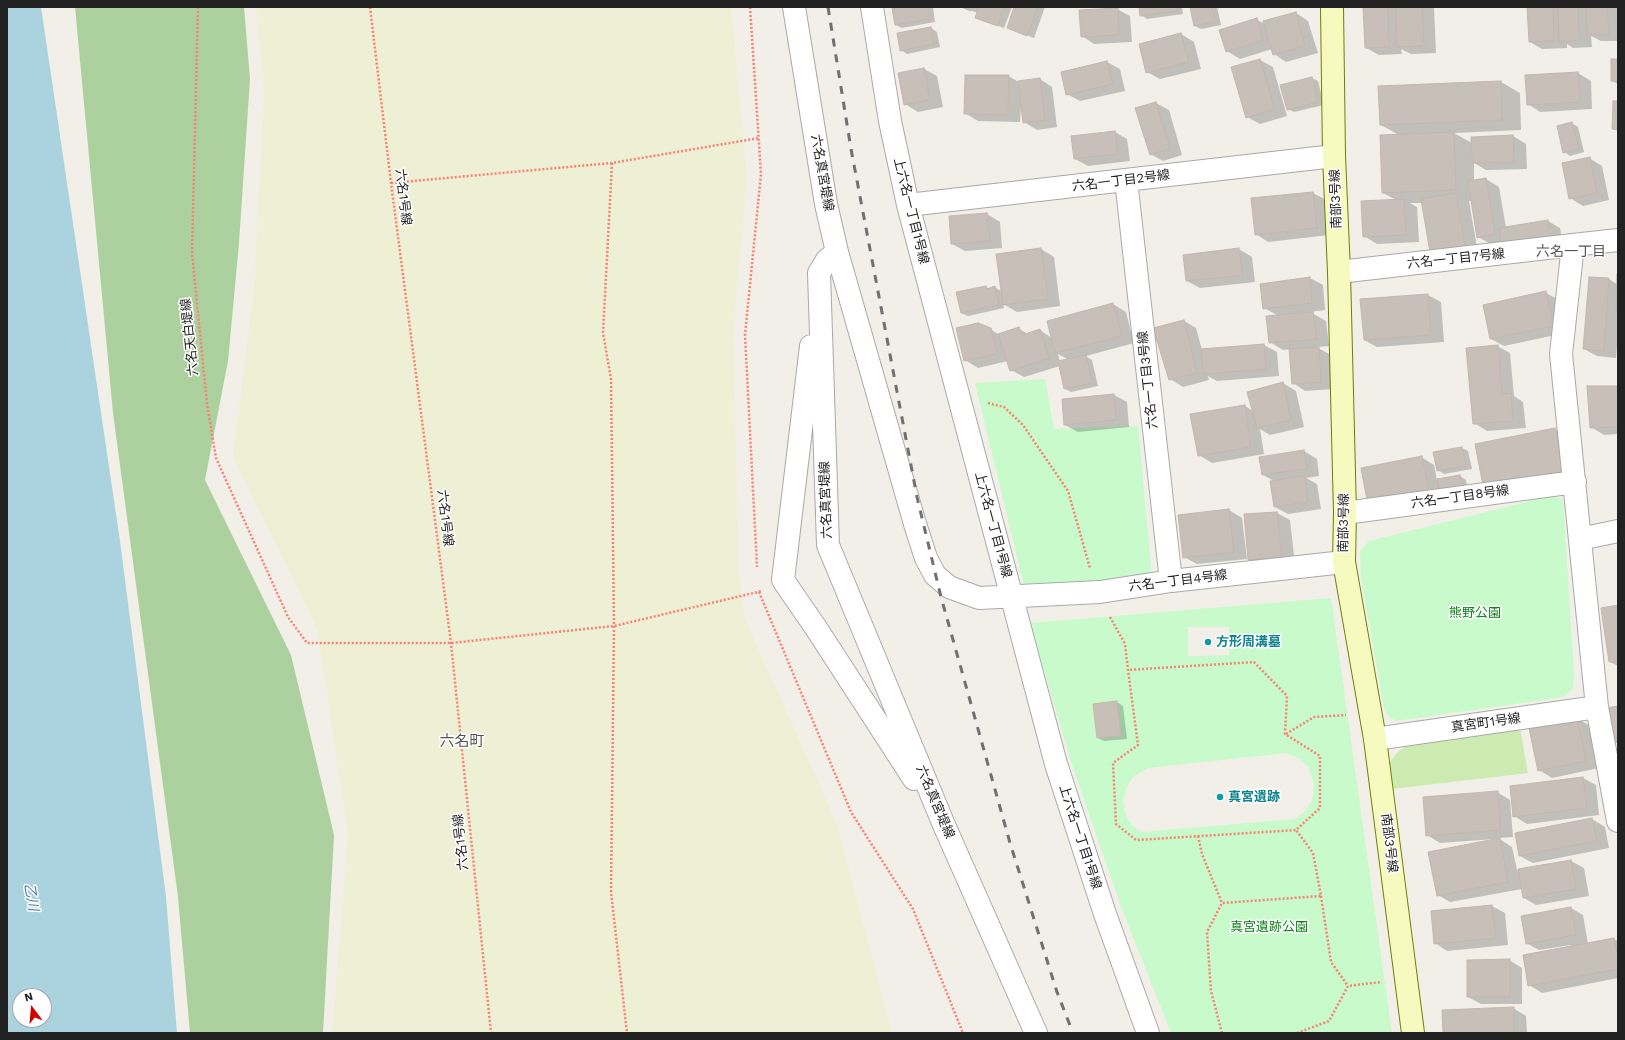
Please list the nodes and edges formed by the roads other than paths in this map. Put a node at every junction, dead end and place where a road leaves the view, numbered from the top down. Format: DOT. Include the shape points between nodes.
graph roads {
  1 [pos="794,7"];
  2 [pos="872,7"];
  3 [pos="1332,7"];
  4 [pos="1334,156"];
  5 [pos="1126,180"];
  6 [pos="908,205"];
  7 [pos="1618,240"];
  8 [pos="1573,246"];
  9 [pos="837,252"];
  10 [pos="1339,272"];
  11 [pos="820,273"];
  12 [pos="1574,482"];
  13 [pos="1345,513"];
  14 [pos="1618,531"];
  15 [pos="1580,539"];
  16 [pos="1344,562"];
  17 [pos="1171,581"];
  18 [pos="1012,597"];
  19 [pos="1597,707"];
  20 [pos="1375,739"];
  21 [pos="1618,820"];
  22 [pos="944,825"];
  23 [pos="1036,1033"];
  24 [pos="1148,1033"];
  25 [pos="1413,1033"];
  1 -- 9 [label="street, 六名真宮堤線" via="826,204"];
  2 -- 6 [label="street, 上六名一丁目1号線" via="890,121"];
  3 -- 4 [label="street, 南部3号線"];
  4 -- 5 [label="street, 六名一丁目2号線"];
  4 -- 10 [label="street, 南部3号線"];
  5 -- 6 [label="street, 六名一丁目2号線"];
  5 -- 17 [label="street, 六名一丁目3号線"];
  6 -- 18 [label="street, 上六名一丁目1号線"];
  7 -- 8 [label="street, 六名一丁目7号線"];
  8 -- 10 [label="street, 六名一丁目7号線"];
  8 -- 12 [label="street" via="1561,354"];
  9 -- 11 [label="street" via="827,260"];
  9 -- 18 [label="street, 六名真宮堤線" via="926,558 935,575 949,587 979,598"];
  10 -- 13 [label="street, 南部3号線"];
  11 -- 22 [label="street, 六名真宮堤線" via="828,545"];
  11 -- 22 [label="street" via="783,580"];
  12 -- 13 [label="street, 六名一丁目8号線"];
  12 -- 15 [label="street"];
  13 -- 16 [label="street, 南部3号線"];
  14 -- 15 [label="street"];
  15 -- 19 [label="street"];
  16 -- 17 [label="street, 六名一丁目4号線"];
  16 -- 20 [label="street, 南部3号線"];
  17 -- 18 [label="street, 六名一丁目4号線" via="1100,592"];
  18 -- 24 [label="street, 上六名一丁目1号線" via="1056,764 1105,914"];
  19 -- 20 [label="street, 真宮町1号線"];
  19 -- 21 [label="street"];
  20 -- 25 [label="street, 南部3号線"];
  22 -- 23 [label="street, 六名真宮堤線"];
}
